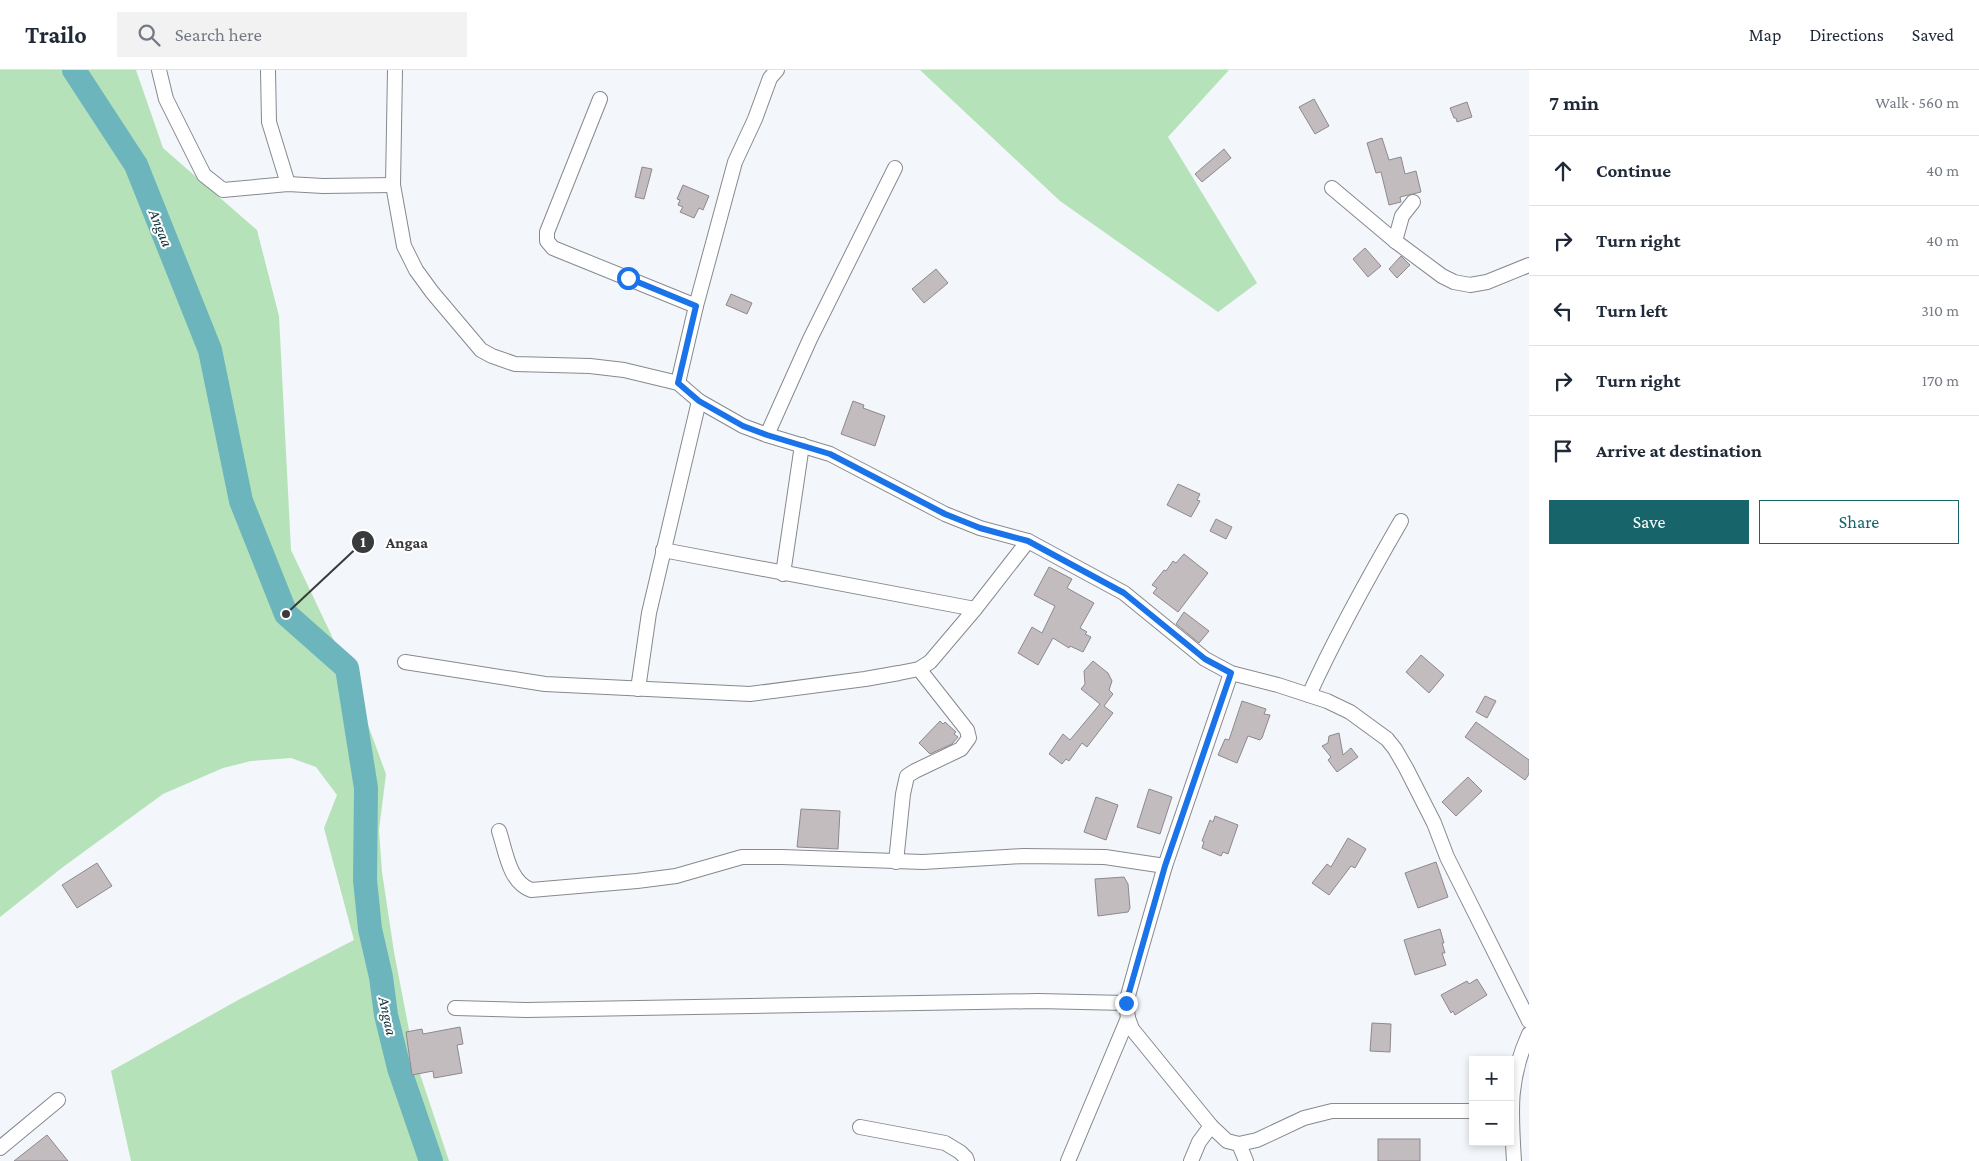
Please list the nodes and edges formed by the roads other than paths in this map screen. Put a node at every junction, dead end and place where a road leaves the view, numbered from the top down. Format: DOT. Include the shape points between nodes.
graph roads {
  1 [pos="159,70"];
  2 [pos="268,70"];
  3 [pos="394,70"];
  4 [pos="777,70"];
  5 [pos="600,99"];
  6 [pos="894,168"];
  7 [pos="288,184"];
  8 [pos="393,185"];
  9 [pos="1332,188"];
  10 [pos="1413,202"];
  11 [pos="1395,241"];
  12 [pos="1529,265"];
  13 [pos="696,306"];
  14 [pos="678,383"];
  15 [pos="699,401"];
  16 [pos="767,435"];
  17 [pos="802,445"];
  18 [pos="1401,521"];
  19 [pos="1028,541"];
  20 [pos="663,550"];
  21 [pos="783,574"];
  22 [pos="975,609"];
  23 [pos="405,662"];
  24 [pos="919,669"];
  25 [pos="1231,673"];
  26 [pos="638,689"];
  27 [pos="1309,695"];
  28 [pos="499,831"];
  29 [pos="896,862"];
  30 [pos="1165,866"];
  31 [pos="1126,1003"];
  32 [pos="455,1008"];
  33 [pos="1128,1018"];
  34 [pos="1529,1020"];
  35 [pos="1529,1034"];
  36 [pos="58,1100"];
  37 [pos="1511,1101"];
  38 [pos="1469,1111"];
  39 [pos="1211,1126"];
  40 [pos="860,1127"];
  41 [pos="1239,1144"];
  42 [pos="1513,1146"];
  43 [pos="0,1148"];
  44 [pos="967,1161"];
  45 [pos="1068,1161"];
  46 [pos="1190,1161"];
  47 [pos="1246,1161"];
  48 [pos="1514,1161"];
  1 -- 7 [label="street" via="166,100 204,176 223,190"];
  2 -- 7 [label="street" via="269,122"];
  3 -- 8 [label="street"];
  4 -- 13 [label="street" via="770,78 735,162"];
  5 -- 13 [label="street" via="547,232 547,241 553,248"];
  6 -- 16 [label="street"];
  7 -- 8 [label="street"];
  8 -- 14 [label="street" via="404,246 410,259 432,292 481,350 515,364 590,366 624,370"];
  9 -- 11 [label="street"];
  10 -- 11 [label="street" via="1402,216"];
  11 -- 12 [label="street" via="1442,276 1470,285 1487,282"];
  13 -- 14 [label="street"];
  14 -- 15 [label="street"];
  15 -- 16 [label="street" via="743,426"];
  15 -- 20 [label="street"];
  16 -- 17 [label="street"];
  17 -- 19 [label="street" via="830,454 945,514"];
  17 -- 21 [label="street"];
  18 -- 27 [label="street" via="1355,600"];
  19 -- 22 [label="street"];
  19 -- 25 [label="street" via="1124,593 1205,659"];
  20 -- 21 [label="street"];
  20 -- 26 [label="street" via="649,613"];
  21 -- 22 [label="street"];
  22 -- 24 [label="street" via="930,662"];
  23 -- 26 [label="street" via="545,684"];
  24 -- 26 [label="street" via="750,694"];
  24 -- 29 [label="street" via="967,730 969,738 961,749 907,776 902,794"];
  25 -- 27 [label="street"];
  25 -- 30 [label="street"];
  27 -- 34 [label="street" via="1350,712 1387,739 1395,749 1431,816 1447,857"];
  28 -- 29 [label="street" via="514,878 532,890 676,876 742,857"];
  29 -- 30 [label="street" via="1024,856 1105,857"];
  30 -- 31 [label="street"];
  31 -- 32 [label="street" via="1038,1001 526,1010"];
  31 -- 33 [label="street"];
  33 -- 39 [label="street" via="1140,1040"];
  33 -- 45 [label="street"];
  35 -- 37 [label="street" via="1513,1079"];
  36 -- 43 [label="street"];
  38 -- 41 [label="street" via="1332,1111 1304,1118 1257,1140"];
  39 -- 41 [label="street" via="1227,1141"];
  39 -- 46 [label="street"];
  40 -- 44 [label="street" via="945,1142"];
  41 -- 47 [label="street"];
  42 -- 48 [label="street"];
}
